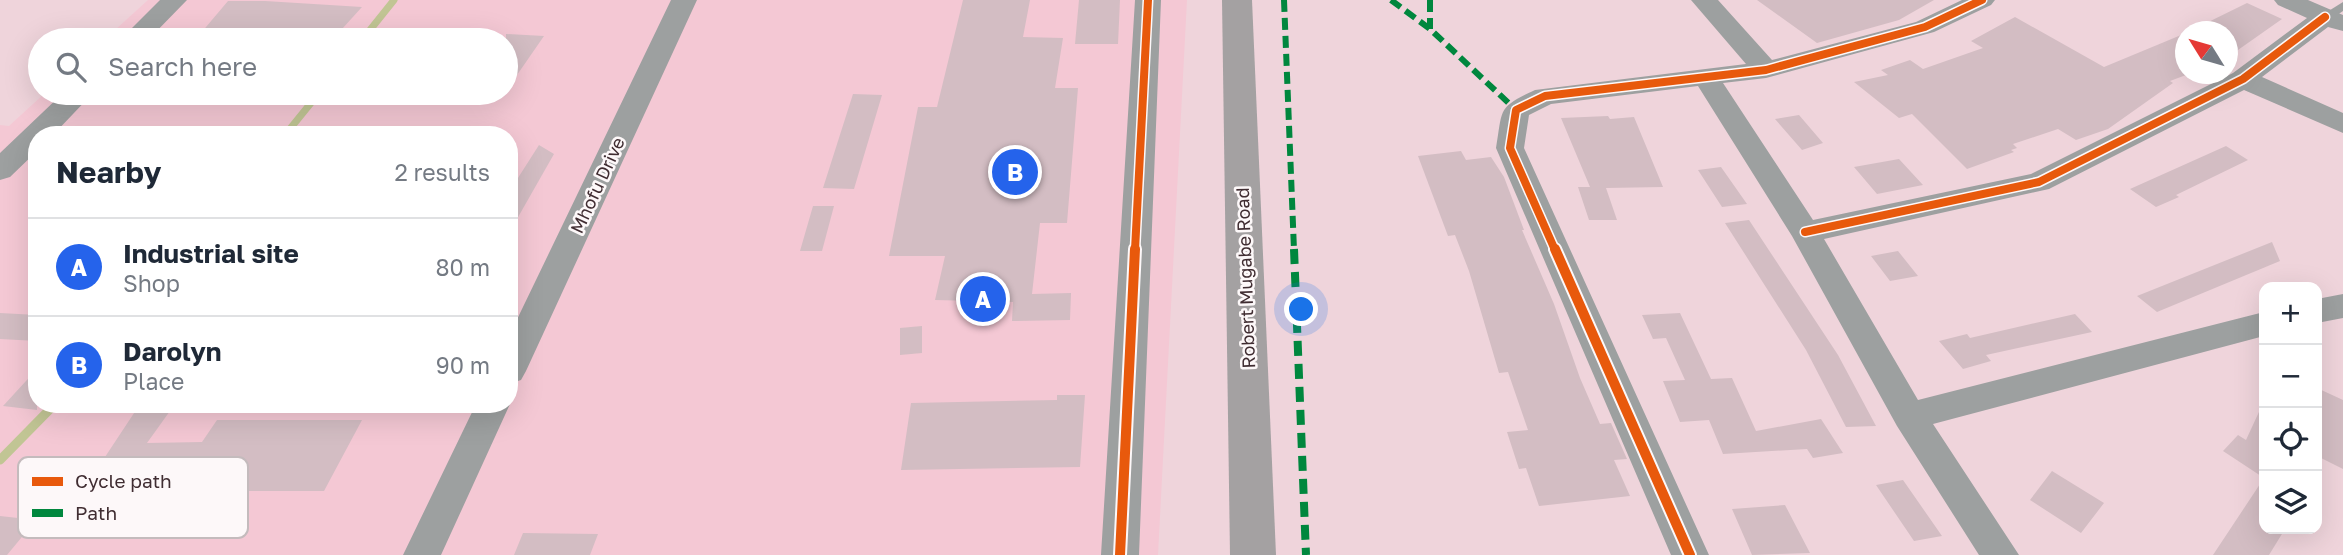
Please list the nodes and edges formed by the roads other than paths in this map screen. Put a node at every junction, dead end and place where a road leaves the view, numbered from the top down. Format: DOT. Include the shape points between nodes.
graph roads {
  1 [pos="174,0"];
  2 [pos="684,0"];
  3 [pos="1148,0"];
  4 [pos="1237,0"];
  5 [pos="1704,0"];
  6 [pos="1982,0"];
  7 [pos="2287,0"];
  8 [pos="2337,16"];
  9 [pos="145,28"];
  10 [pos="1766,70"];
  11 [pos="1706,78"];
  12 [pos="2243,79"];
  13 [pos="67,105"];
  14 [pos="2343,124"];
  15 [pos="45,126"];
  16 [pos="28,143"];
  17 [pos="0,170"];
  18 [pos="1805,232"];
  19 [pos="2343,306"];
  20 [pos="2322,310"];
  21 [pos="2259,325"];
  22 [pos="518,352"];
  23 [pos="489,413"];
  24 [pos="1909,415"];
  25 [pos="422,555"];
  26 [pos="1120,555"];
  27 [pos="1253,555"];
  28 [pos="1690,555"];
  29 [pos="2000,555"];
  1 -- 9 [label="street"];
  2 -- 22 [label="street, Mhofu Drive"];
  3 -- 26 [label="street"];
  4 -- 27 [label="main road, Robert Mugabe Road"];
  5 -- 10 [label="street"];
  6 -- 10 [label="street" via="1925,27"];
  7 -- 8 [label="street"];
  8 -- 12 [label="street"];
  10 -- 11 [label="street"];
  11 -- 18 [label="street"];
  11 -- 28 [label="street" via="1545,96 1516,110 1510,148"];
  12 -- 14 [label="street"];
  12 -- 18 [label="street" via="2039,181"];
  13 -- 15 [label="street"];
  16 -- 17 [label="street"];
  18 -- 24 [label="street"];
  19 -- 20 [label="street"];
  21 -- 24 [label="street"];
  23 -- 25 [label="street"];
  24 -- 29 [label="street"];
}
